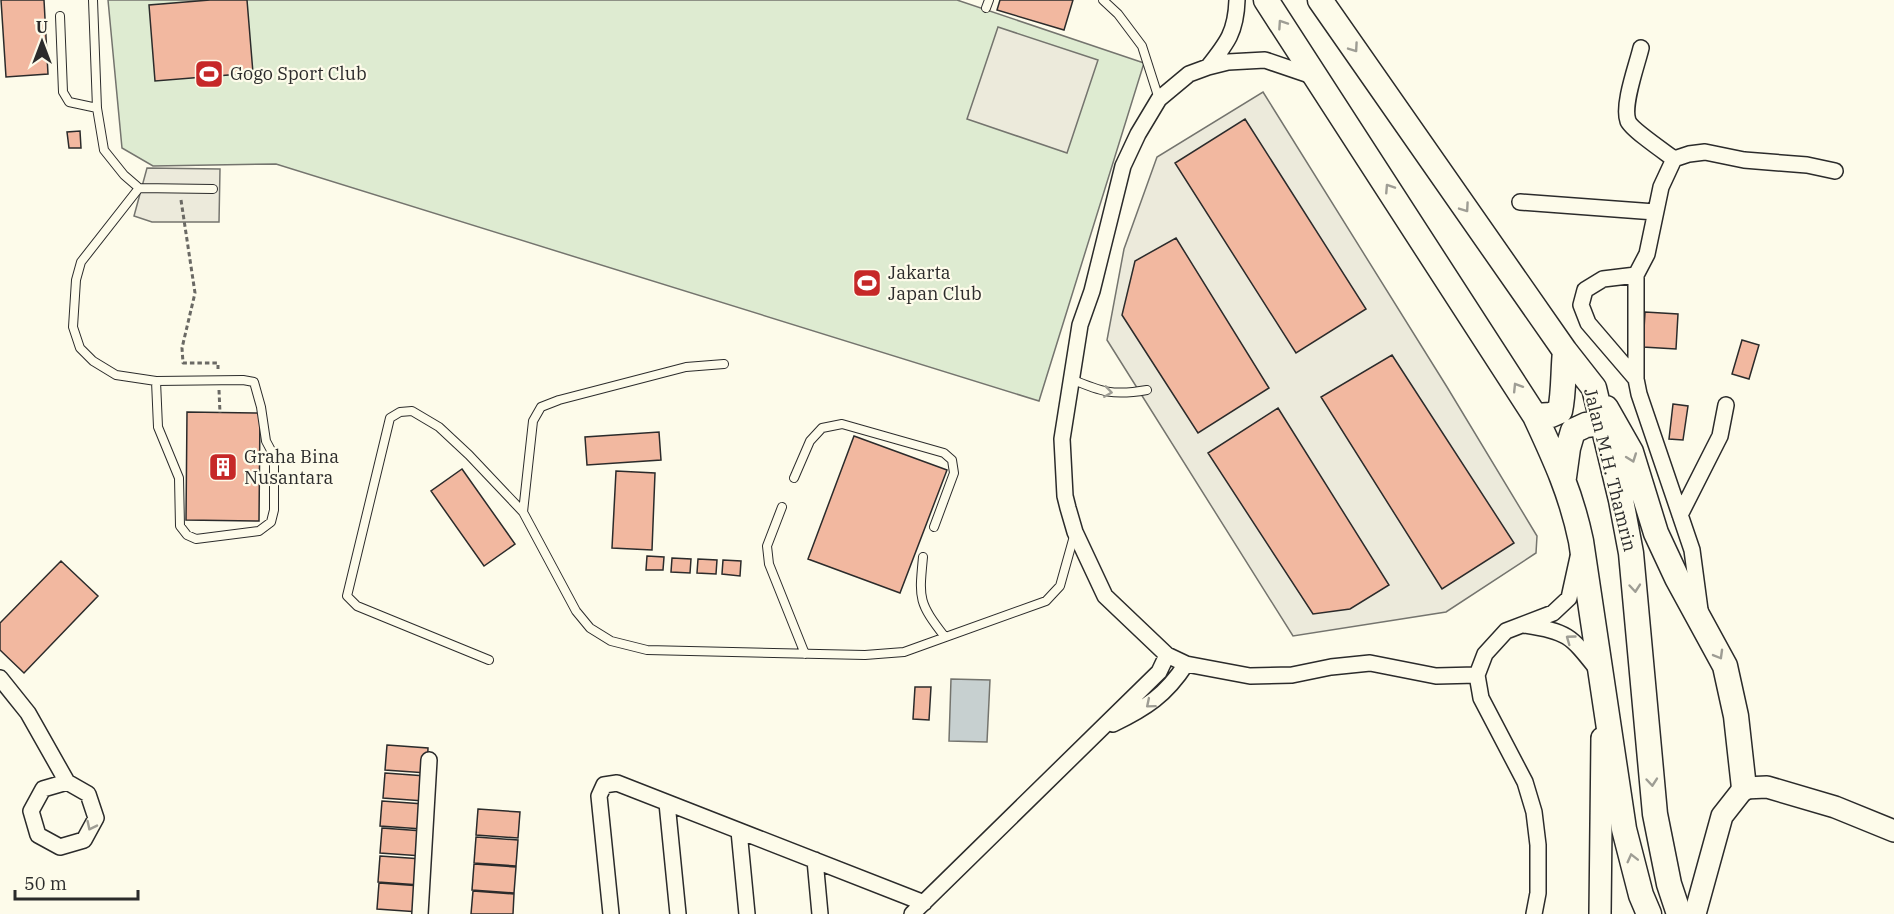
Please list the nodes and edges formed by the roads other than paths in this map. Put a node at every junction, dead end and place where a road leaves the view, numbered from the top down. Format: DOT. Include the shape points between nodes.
graph roads {
  1 [pos="93,0"];
  2 [pos="1103,0"];
  3 [pos="1237,0"];
  4 [pos="1266,0"];
  5 [pos="1320,0"];
  6 [pos="60,16"];
  7 [pos="1641,48"];
  8 [pos="1208,67"];
  9 [pos="1318,78"];
  10 [pos="1159,99"];
  11 [pos="98,108"];
  12 [pos="1674,159"];
  13 [pos="1835,171"];
  14 [pos="139,188"];
  15 [pos="213,189"];
  16 [pos="1520,202"];
  17 [pos="1655,212"];
  18 [pos="1636,275"];
  19 [pos="1565,351"];
  20 [pos="724,364"];
  21 [pos="1071,379"];
  22 [pos="1636,380"];
  23 [pos="156,381"];
  24 [pos="1594,388"];
  25 [pos="1147,390"];
  26 [pos="1726,405"];
  27 [pos="1534,416"];
  28 [pos="1601,423"];
  29 [pos="1563,477"];
  30 [pos="794,478"];
  31 [pos="782,507"];
  32 [pos="523,512"];
  33 [pos="1680,515"];
  34 [pos="934,527"];
  35 [pos="1076,532"];
  36 [pos="1581,541"];
  37 [pos="923,557"];
  38 [pos="1524,625"];
  39 [pos="1702,625"];
  40 [pos="945,636"];
  41 [pos="805,654"];
  42 [pos="1167,655"];
  43 [pos="489,660"];
  44 [pos="1186,664"];
  45 [pos="1477,675"];
  46 [pos="1603,676"];
  47 [pos="0,678"];
  48 [pos="1102,729"];
  49 [pos="429,760"];
  50 [pos="67,783"];
  51 [pos="1744,788"];
  52 [pos="667,803"];
  53 [pos="739,831"];
  54 [pos="1894,831"];
  55 [pos="815,861"];
  56 [pos="924,903"];
  57 [pos="420,914"];
  58 [pos="611,914"];
  59 [pos="678,914"];
  60 [pos="747,914"];
  61 [pos="820,914"];
  62 [pos="912,914"];
  63 [pos="1534,914"];
  64 [pos="1600,914"];
  65 [pos="1648,914"];
  66 [pos="1679,914"];
  67 [pos="1695,914"];
  1 -- 11 [label="lane"];
  2 -- 10 [label="lane" via="1142,46"];
  3 -- 8 [label="street" via="1229,41"];
  9 -- 4 [label="main road, one-way"];
  5 -- 19 [label="main road, Jalan M.H. Thamrin, one-way"];
  6 -- 11 [label="lane" via="63,92 69,102"];
  7 -- 12 [label="street" via="1626,110 1629,123"];
  8 -- 9 [label="street" via="1265,60"];
  8 -- 10 [label="street" via="1189,74"];
  27 -- 9 [label="main road, one-way"];
  10 -- 21 [label="street" via="1123,166 1080,325"];
  11 -- 14 [label="lane" via="104,150"];
  12 -- 13 [label="street" via="1706,152"];
  12 -- 17 [label="street"];
  14 -- 15 [label="lane"];
  14 -- 23 [label="lane" via="81,262 73,327 80,348 93,361 116,375"];
  16 -- 17 [label="street"];
  17 -- 18 [label="street" via="1647,254"];
  18 -- 22 [label="street"];
  18 -- 22 [label="street" via="1602,279 1585,290 1581,305 1588,323"];
  19 -- 24 [label="main road, Jalan M.H. Thamrin"];
  19 -- 27 [label="main road" via="1560,411"];
  20 -- 32 [label="lane" via="686,367 541,407 533,421"];
  21 -- 25 [label="lane, one-way" via="1100,392 1124,394"];
  21 -- 35 [label="street" via="1062,439 1065,496"];
  22 -- 33 [label="street"];
  23 -- 23 [label="lane" via="254,382 266,441 274,456 274,510 271,522 259,531 196,539 180,526 180,478 158,427"];
  24 -- 28 [label="main road, Jalan M.H. Thamrin"];
  24 -- 39 [label="main road, one-way" via="1632,452 1656,533"];
  26 -- 33 [label="street" via="1720,436"];
  27 -- 29 [label="main road"];
  28 -- 29 [label="main road" via="1573,432"];
  28 -- 66 [label="main road, Jalan M.H. Thamrin, one-way" via="1632,553 1654,814"];
  29 -- 36 [label="main road"];
  30 -- 34 [label="lane" via="810,441 822,428 842,424 944,453 952,460 954,473"];
  31 -- 41 [label="lane" via="767,546 769,564"];
  32 -- 41 [label="lane" via="576,610 590,628 611,641 647,650"];
  32 -- 43 [label="lane" via="439,427 412,411 390,418 347,596 357,606"];
  33 -- 39 [label="street" via="1692,550"];
  35 -- 40 [label="lane" via="1060,586 1046,601"];
  35 -- 42 [label="street" via="1105,596"];
  36 -- 38 [label="street" via="1569,597 1553,613"];
  36 -- 46 [label="main road"];
  37 -- 40 [label="lane" via="919,593 928,615"];
  38 -- 45 [label="street" via="1506,631 1485,654"];
  46 -- 38 [label="street, one-way" via="1576,642 1556,630"];
  39 -- 51 [label="main road, one-way" via="1725,666 1736,716"];
  40 -- 41 [label="lane" via="904,652"];
  42 -- 44 [label="street"];
  42 -- 48 [label="street" via="1159,672"];
  44 -- 45 [label="street" via="1250,676 1292,675 1370,663 1437,675"];
  44 -- 48 [label="street, one-way" via="1173,683 1143,710"];
  45 -- 63 [label="street" via="1481,698 1525,782 1534,812 1538,893"];
  46 -- 64 [label="main road"];
  65 -- 46 [label="main road, one-way" via="1624,829"];
  47 -- 50 [label="street" via="28,713"];
  48 -- 56 [label="street"];
  49 -- 57 [label="street"];
  50 -- 50 [label="street, one-way" via="88,794 96,818 84,840 60,847 38,835 31,811 43,789"];
  51 -- 54 [label="main road" via="1767,787 1835,807"];
  51 -- 67 [label="main road" via="1722,816"];
  52 -- 53 [label="street"];
  52 -- 58 [label="street" via="617,783 604,785 599,796"];
  52 -- 59 [label="street"];
  53 -- 55 [label="street"];
  53 -- 60 [label="street"];
  55 -- 56 [label="street"];
  55 -- 61 [label="street"];
  56 -- 62 [label="street"];
}
